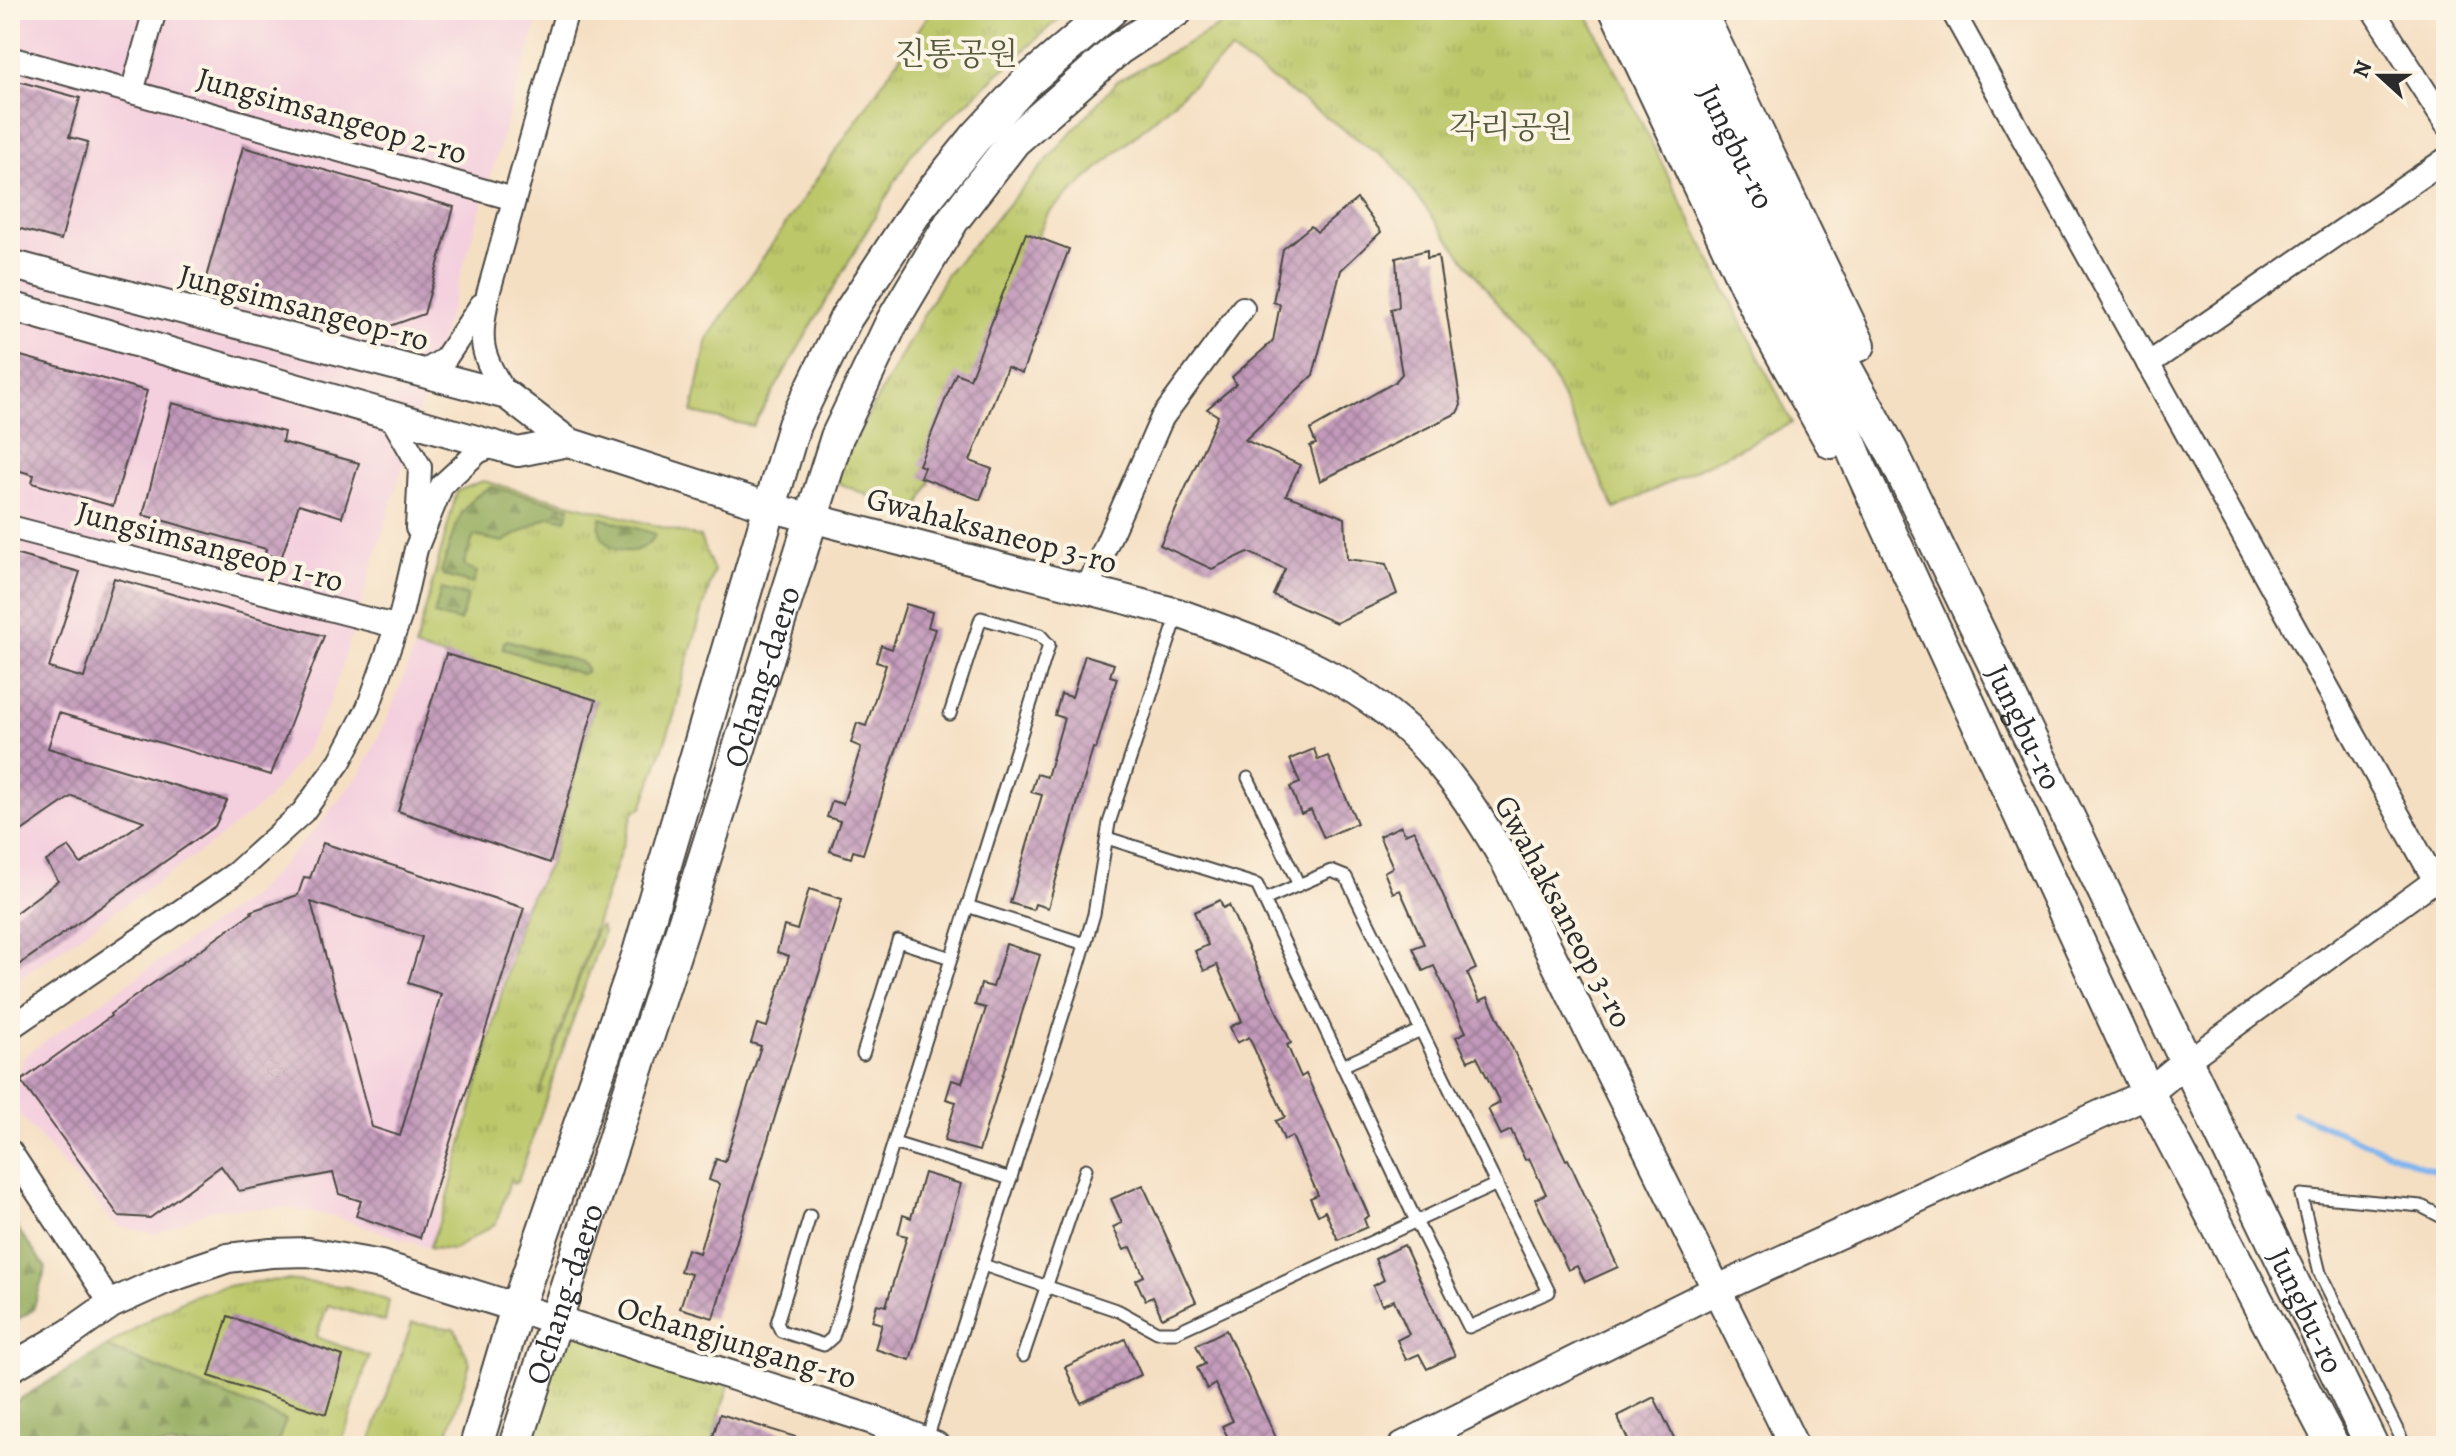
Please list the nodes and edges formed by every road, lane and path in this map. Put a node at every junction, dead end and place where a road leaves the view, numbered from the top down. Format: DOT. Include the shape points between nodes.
graph roads {
  1 [pos="155,10"];
  2 [pos="567,10"];
  3 [pos="1111,10"];
  4 [pos="1177,10"];
  5 [pos="1616,10"];
  6 [pos="1644,10"];
  7 [pos="1670,10"];
  8 [pos="1699,10"];
  9 [pos="1952,10"];
  10 [pos="2373,10"];
  11 [pos="10,58"];
  12 [pos="132,92"];
  13 [pos="2446,124"];
  14 [pos="2446,159"];
  15 [pos="514,199"];
  16 [pos="10,264"];
  17 [pos="488,294"];
  18 [pos="10,306"];
  19 [pos="1243,308"];
  20 [pos="2148,364"];
  21 [pos="422,373"];
  22 [pos="507,395"];
  23 [pos="390,415"];
  24 [pos="568,442"];
  25 [pos="494,445"];
  26 [pos="1891,450"];
  27 [pos="1860,467"];
  28 [pos="769,507"];
  29 [pos="813,519"];
  30 [pos="10,527"];
  31 [pos="416,549"];
  32 [pos="1086,591"];
  33 [pos="1178,613"];
  34 [pos="395,626"];
  35 [pos="950,714"];
  36 [pos="1248,778"];
  37 [pos="1107,838"];
  38 [pos="2440,877"];
  39 [pos="1299,885"];
  40 [pos="1264,900"];
  41 [pos="967,906"];
  42 [pos="1085,944"];
  43 [pos="951,958"];
  44 [pos="10,1028"];
  45 [pos="1421,1030"];
  46 [pos="863,1054"];
  47 [pos="2187,1061"];
  48 [pos="1342,1066"];
  49 [pos="2148,1093"];
  50 [pos="894,1143"];
  51 [pos="10,1151"];
  52 [pos="1086,1169"];
  53 [pos="1011,1179"];
  54 [pos="1497,1184"];
  55 [pos="810,1216"];
  56 [pos="2446,1219"];
  57 [pos="1416,1221"];
  58 [pos="983,1265"];
  59 [pos="1046,1286"];
  60 [pos="1716,1290"];
  61 [pos="111,1304"];
  62 [pos="517,1308"];
  63 [pos="554,1321"];
  64 [pos="1023,1356"];
  65 [pos="10,1368"];
  66 [pos="1451,1435"];
  67 [pos="929,1444"];
  68 [pos="476,1446"];
  69 [pos="515,1446"];
  70 [pos="1403,1446"];
  71 [pos="1794,1446"];
  72 [pos="2333,1446"];
  73 [pos="2372,1446"];
  74 [pos="2405,1446"];
  1 -- 12 [label="street"];
  2 -- 15 [label="street"];
  3 -- 28 [label="main road, Ochang-daero" via="1018,92 902,232 820,367 794,425"];
  4 -- 29 [label="main road, Ochang-daero" via="1118,49 1014,141 952,221 892,322 837,437"];
  5 -- 27 [label="main road" via="1759,313 1832,444"];
  6 -- 27 [label="main road, Jungbu-ro" via="1825,383"];
  7 -- 26 [label="main road, Jungbu-ro"];
  8 -- 26 [label="main road" via="1884,399"];
  9 -- 20 [label="street"];
  10 -- 13 [label="street"];
  11 -- 12 [label="street, Jungsimsangeop 2-ro"];
  12 -- 15 [label="street, Jungsimsangeop 2-ro"];
  14 -- 20 [label="street"];
  15 -- 17 [label="street"];
  16 -- 21 [label="street, Jungsimsangeop-ro"];
  17 -- 21 [label="street" via="445,359"];
  17 -- 22 [label="street" via="481,334 487,366"];
  18 -- 23 [label="street, Jungsimsangeop-ro"];
  19 -- 32 [label="street" via="1162,418"];
  20 -- 38 [label="street"];
  21 -- 22 [label="street, Jungsimsangeop-ro"];
  22 -- 24 [label="street, Jungsimsangeop-ro"];
  23 -- 25 [label="street, Jungsimsangeop-ro"];
  23 -- 31 [label="street" via="420,467"];
  24 -- 25 [label="street, Jungsimsangeop-ro" via="518,452"];
  24 -- 28 [label="street, Jungsimsangeop-ro"];
  25 -- 31 [label="street" via="478,452 442,485"];
  26 -- 47 [label="main road, Jungbu-ro"];
  27 -- 49 [label="main road, Jungbu-ro"];
  28 -- 29 [label="street, Gwahaksaneop 3-ro"];
  28 -- 62 [label="main road, Ochang-daero" via="638,956"];
  29 -- 32 [label="street, Gwahaksaneop 3-ro"];
  29 -- 63 [label="main road, Ochang-daero"];
  30 -- 34 [label="street, Jungsimsangeop 1-ro"];
  31 -- 34 [label="street"];
  32 -- 33 [label="street, Gwahaksaneop 3-ro"];
  33 -- 37 [label="lane"];
  33 -- 60 [label="street, Gwahaksaneop 3-ro" via="1242,635 1345,684 1426,748 1478,813"];
  34 -- 44 [label="street" via="368,708 340,761 303,812 236,873"];
  35 -- 41 [label="lane" via="981,618 1040,635 1049,645"];
  36 -- 39 [label="lane"];
  37 -- 40 [label="lane" via="1257,885"];
  37 -- 42 [label="lane"];
  38 -- 47 [label="street"];
  39 -- 40 [label="lane"];
  39 -- 45 [label="lane" via="1331,871 1346,877"];
  40 -- 48 [label="lane"];
  41 -- 42 [label="lane"];
  41 -- 43 [label="lane"];
  42 -- 53 [label="lane"];
  43 -- 46 [label="lane" via="898,941"];
  43 -- 50 [label="lane"];
  45 -- 48 [label="lane"];
  45 -- 54 [label="lane"];
  47 -- 49 [label="street"];
  47 -- 73 [label="main road, Jungbu-ro"];
  48 -- 57 [label="lane"];
  49 -- 60 [label="street"];
  49 -- 72 [label="main road, Jungbu-ro"];
  50 -- 53 [label="lane"];
  50 -- 55 [label="lane" via="833,1337 824,1345 781,1331 777,1323"];
  51 -- 61 [label="street"];
  52 -- 59 [label="lane"];
  53 -- 58 [label="lane"];
  54 -- 57 [label="lane"];
  54 -- 57 [label="lane" via="1549,1292 1469,1327"];
  56 -- 74 [label="lane" via="2421,1206 2301,1195 2320,1273"];
  57 -- 59 [label="lane" via="1176,1332 1157,1332 1119,1311"];
  58 -- 59 [label="lane"];
  58 -- 67 [label="lane"];
  59 -- 64 [label="lane"];
  60 -- 66 [label="street"];
  60 -- 71 [label="street, Gwahaksaneop 3-ro"];
  61 -- 62 [label="street, Ochangjungang-ro" via="228,1258 308,1252 381,1265"];
  61 -- 65 [label="street, Ochangjungang-ro"];
  62 -- 63 [label="street, Ochangjungang-ro"];
  62 -- 68 [label="main road, Ochang-daero"];
  63 -- 67 [label="street, Ochangjungang-ro" via="838,1409"];
  63 -- 69 [label="main road, Ochang-daero"];
  66 -- 70 [label="street"];
}
